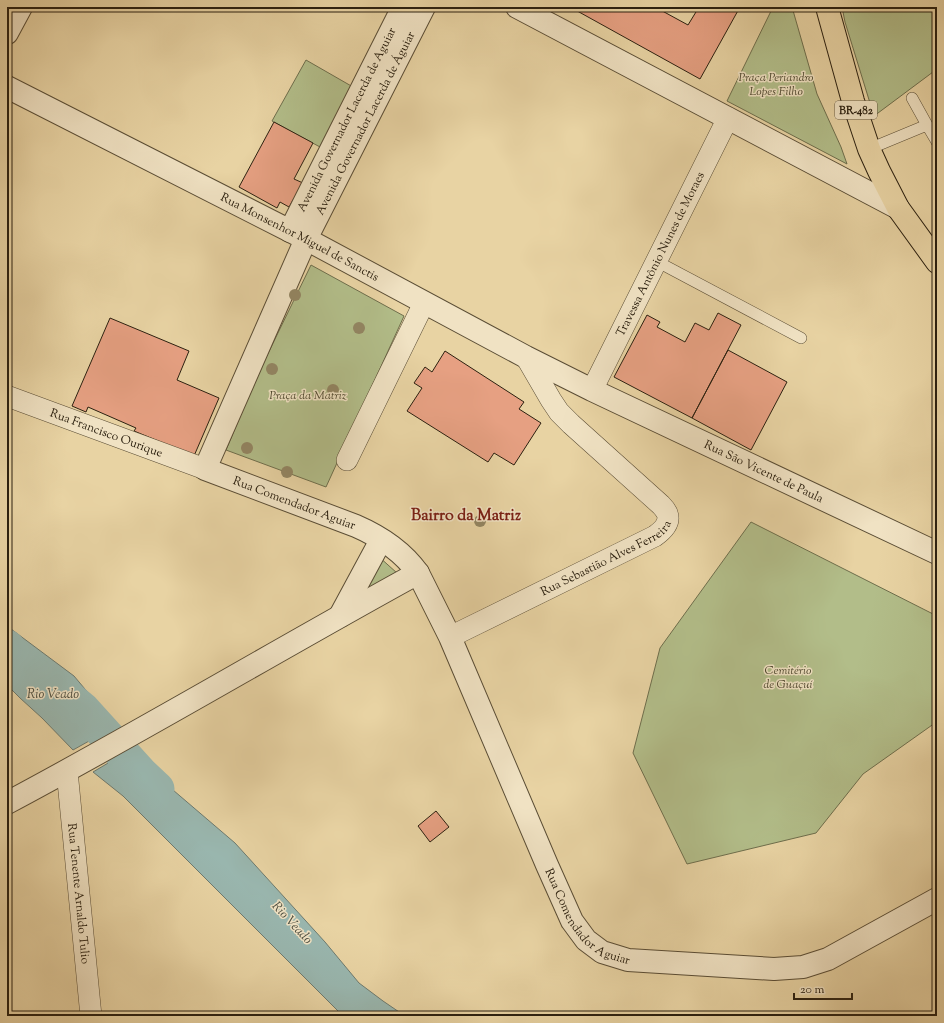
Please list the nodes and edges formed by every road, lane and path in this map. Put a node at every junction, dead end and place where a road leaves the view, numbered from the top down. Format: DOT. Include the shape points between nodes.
graph roads {
  1 [pos="21,7"];
  2 [pos="403,7"];
  3 [pos="424,7"];
  4 [pos="517,7"];
  5 [pos="827,7"];
  6 [pos="7,33"];
  7 [pos="7,86"];
  8 [pos="912,98"];
  9 [pos="728,118"];
  10 [pos="927,125"];
  11 [pos="937,142"];
  12 [pos="869,149"];
  13 [pos="898,208"];
  14 [pos="298,235"];
  15 [pos="656,261"];
  16 [pos="937,262"];
  17 [pos="424,302"];
  18 [pos="801,338"];
  19 [pos="526,357"];
  20 [pos="592,390"];
  21 [pos="7,396"];
  22 [pos="347,460"];
  23 [pos="205,469"];
  24 [pos="381,540"];
  25 [pos="937,553"];
  26 [pos="418,572"];
  27 [pos="340,616"];
  28 [pos="450,637"];
  29 [pos="75,766"];
  30 [pos="7,802"];
  31 [pos="937,899"];
  32 [pos="91,1016"];
  1 -- 6 [label="street"];
  2 -- 14 [label="street, Avenida Governador Lacerda de Aguiar"];
  3 -- 14 [label="street, Avenida Governador Lacerda de Águiar"];
  4 -- 9 [label="street"];
  5 -- 12 [label="highway, BR-482"];
  7 -- 14 [label="street, Rua Monsenhor Miguel de Sanctis"];
  8 -- 10 [label="lane"];
  9 -- 13 [label="street"];
  9 -- 15 [label="street, Travessa Antônio Nunes de Moraes"];
  10 -- 11 [label="lane"];
  10 -- 12 [label="lane"];
  12 -- 13 [label="highway, BR-482"];
  13 -- 16 [label="highway, BR-482"];
  14 -- 17 [label="street, Rua Monsenhor Miguel de Sanctis"];
  14 -- 23 [label="street"];
  15 -- 18 [label="lane"];
  15 -- 20 [label="street, Travessa Antônio Nunes de Moraes"];
  17 -- 19 [label="street, Rua Monsenhor Miguel de Sanctis"];
  17 -- 22 [label="street"];
  19 -- 20 [label="street, Rua Monsenhor Miguel de Sanctis"];
  19 -- 28 [label="street, Rua Sebastião Alves Ferreira" via="559,412 661,505 667,514 668,522 655,536"];
  20 -- 25 [label="street, Rua São Vicente de Paula"];
  21 -- 23 [label="street, Rua Francisco Ourique"];
  23 -- 24 [label="street, Rua Comendador Aguiar" via="356,526"];
  24 -- 26 [label="street, Rua Comendador Aguiar" via="406,558"];
  24 -- 27 [label="street"];
  26 -- 27 [label="street"];
  26 -- 28 [label="street, Rua Comendador Aguiar"];
  27 -- 29 [label="street"];
  28 -- 31 [label="street, Rua Comendador Aguiar" via="572,921 586,940 602,952 628,960 774,969 803,967 828,959"];
  29 -- 30 [label="street"];
  29 -- 32 [label="street, Rua Tenente Arnaldo Tulio"];
}
